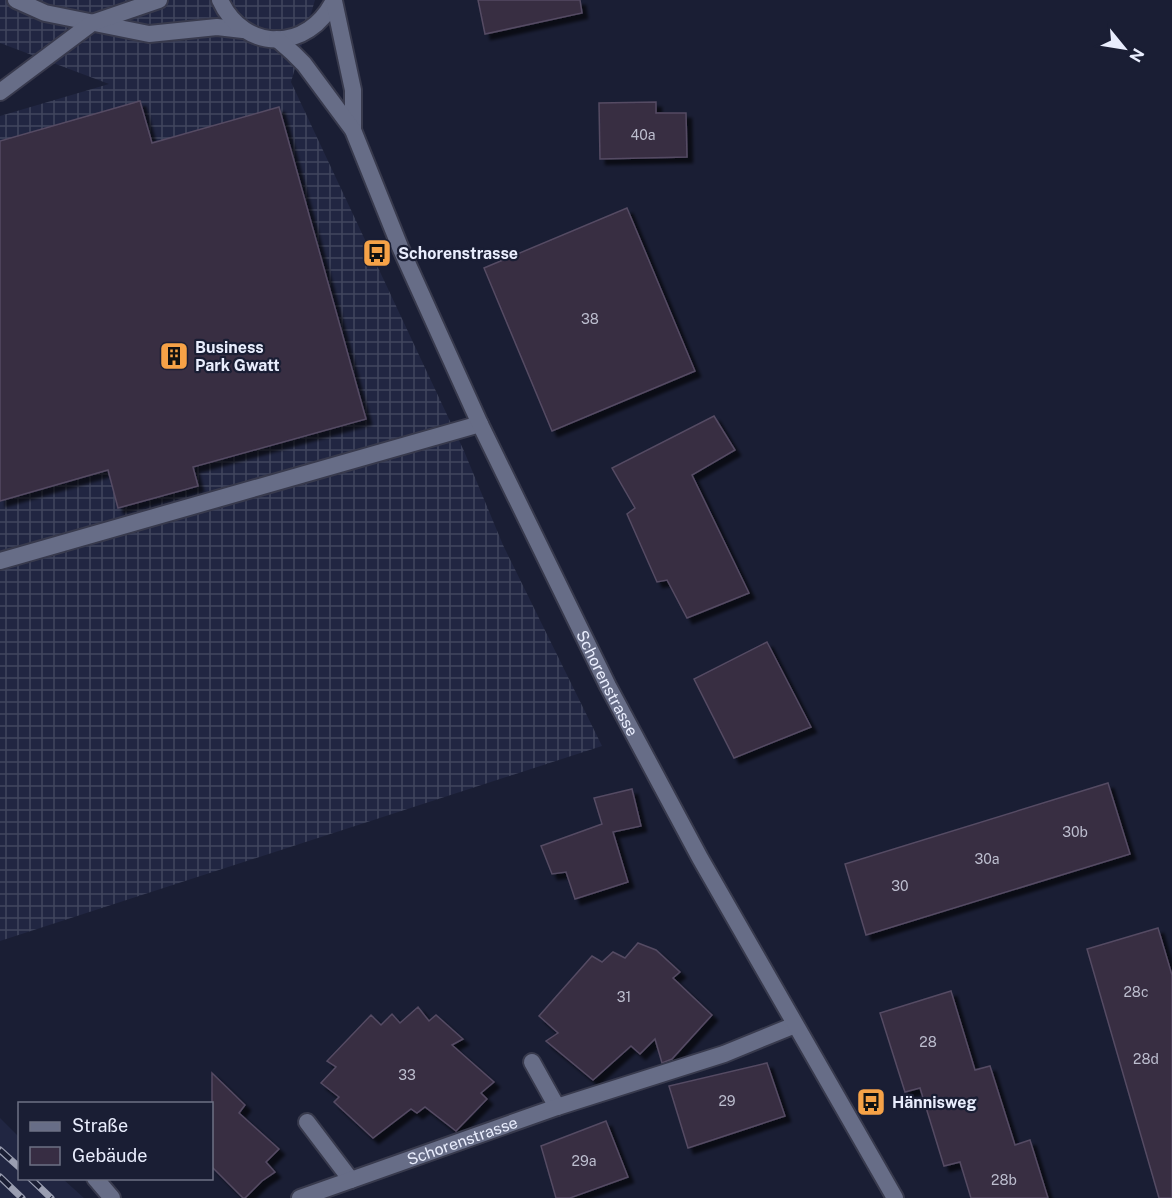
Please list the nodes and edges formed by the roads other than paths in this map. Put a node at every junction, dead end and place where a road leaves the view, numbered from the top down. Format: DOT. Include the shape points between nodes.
graph roads {
  1 [pos="15,0"];
  2 [pos="159,0"];
  3 [pos="220,0"];
  4 [pos="334,1"];
  5 [pos="92,23"];
  6 [pos="243,30"];
  7 [pos="277,39"];
  8 [pos="0,92"];
  9 [pos="353,130"];
  10 [pos="480,424"];
  11 [pos="0,561"];
  12 [pos="795,1026"];
  13 [pos="532,1062"];
  14 [pos="557,1107"];
  15 [pos="307,1122"];
  16 [pos="96,1180"];
  17 [pos="351,1180"];
  18 [pos="112,1198"];
  19 [pos="300,1198"];
  20 [pos="895,1198"];
  1 -- 5 [label="street" via="45,13"];
  2 -- 5 [label="street"];
  3 -- 6 [label="street"];
  4 -- 7 [label="street" via="305,33"];
  4 -- 9 [label="street, Schorenstrasse" via="353,90"];
  5 -- 6 [label="street" via="149,34 217,27"];
  5 -- 8 [label="street"];
  6 -- 7 [label="street"];
  7 -- 9 [label="street, Schorenstrasse" via="304,64"];
  9 -- 10 [label="street, Schorenstrasse" via="400,247"];
  10 -- 11 [label="street"];
  10 -- 12 [label="street, Schorenstrasse" via="613,696"];
  12 -- 14 [label="street, Schorenstrasse" via="724,1054"];
  12 -- 20 [label="street, Schorenstrasse"];
  13 -- 14 [label="street"];
  14 -- 17 [label="street, Schorenstrasse"];
  15 -- 17 [label="street"];
  16 -- 18 [label="street"];
  17 -- 19 [label="street, Schorenstrasse"];
}
